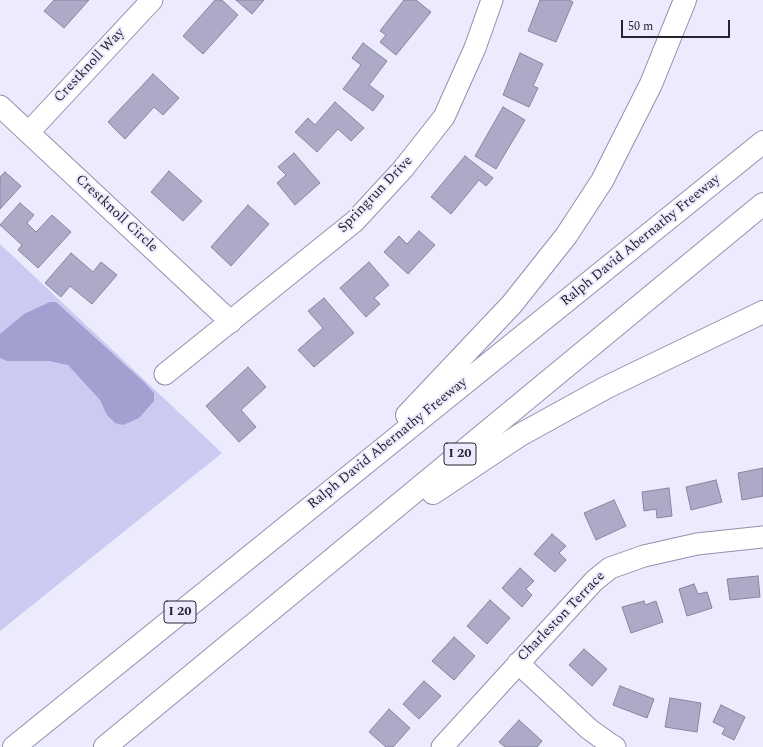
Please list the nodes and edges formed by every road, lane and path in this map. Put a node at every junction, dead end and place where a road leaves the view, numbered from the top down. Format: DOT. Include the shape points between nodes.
graph roads {
  1 [pos="152,0"];
  2 [pos="492,0"];
  3 [pos="685,0"];
  4 [pos="0,106"];
  5 [pos="29,132"];
  6 [pos="763,142"];
  7 [pos="763,204"];
  8 [pos="763,312"];
  9 [pos="763,317"];
  10 [pos="231,322"];
  11 [pos="735,326"];
  12 [pos="165,374"];
  13 [pos="347,478"];
  14 [pos="763,537"];
  15 [pos="518,663"];
  16 [pos="157,704"];
  17 [pos="14,747"];
  18 [pos="105,747"];
  19 [pos="442,747"];
  20 [pos="615,747"];
  1 -- 5 [label="street, Crestknoll Way"];
  2 -- 10 [label="street, Springrun Drive" via="475,48 444,117 403,169 355,221"];
  3 -- 13 [label="highway" via="651,84 602,181 566,236 512,304"];
  4 -- 5 [label="street, Crestknoll Circle"];
  5 -- 10 [label="street, Crestknoll Circle"];
  6 -- 13 [label="highway, Ralph David Abernathy Freeway / I 20"];
  7 -- 16 [label="highway, I 20"];
  8 -- 11 [label="highway"];
  9 -- 11 [label="highway"];
  10 -- 12 [label="street, Springrun Drive"];
  11 -- 16 [label="highway" via="607,387 520,435 436,491"];
  13 -- 17 [label="highway, Ralph David Abernathy Freeway / I 20"];
  14 -- 15 [label="street, Charleston Terrace" via="697,544 644,556 610,568 594,581"];
  15 -- 19 [label="street, Charleston Terrace"];
  15 -- 20 [label="street" via="589,729"];
  16 -- 18 [label="highway, I 20"];
}
